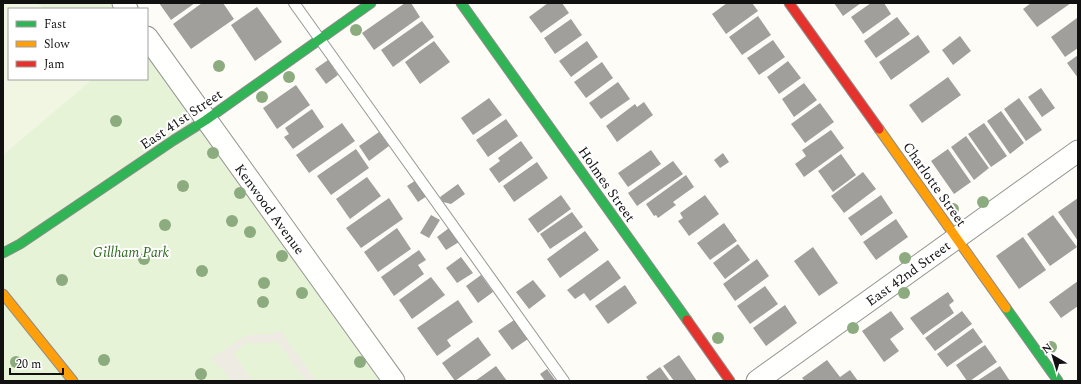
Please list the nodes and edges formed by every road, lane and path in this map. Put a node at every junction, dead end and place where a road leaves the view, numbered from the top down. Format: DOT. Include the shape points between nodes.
graph roads {
  1 [pos="294,3"];
  2 [pos="371,3"];
  3 [pos="461,3"];
  4 [pos="789,3"];
  5 [pos="148,38"];
  6 [pos="320,39"];
  7 [pos="206,120"];
  8 [pos="1078,151"];
  9 [pos="956,238"];
  10 [pos="3,254"];
  11 [pos="3,294"];
  12 [pos="73,381"];
  13 [pos="394,381"];
  14 [pos="564,381"];
  15 [pos="730,381"];
  16 [pos="757,381"];
  17 [pos="1058,381"];
  1 -- 6 [label="lane"];
  2 -- 6 [label="street, East 41st Street"];
  3 -- 15 [label="street, Holmes Street"];
  4 -- 9 [label="street, Charlotte Street"];
  5 -- 7 [label="street, Kenwood Avenue"];
  6 -- 7 [label="street, East 41st Street"];
  6 -- 14 [label="lane"];
  7 -- 10 [label="street, East 41st Street"];
  7 -- 13 [label="street, Kenwood Avenue"];
  8 -- 9 [label="street, East 42nd Street"];
  9 -- 16 [label="street, East 42nd Street"];
  9 -- 17 [label="street, Charlotte Street"];
  11 -- 12 [label="street"];
}
